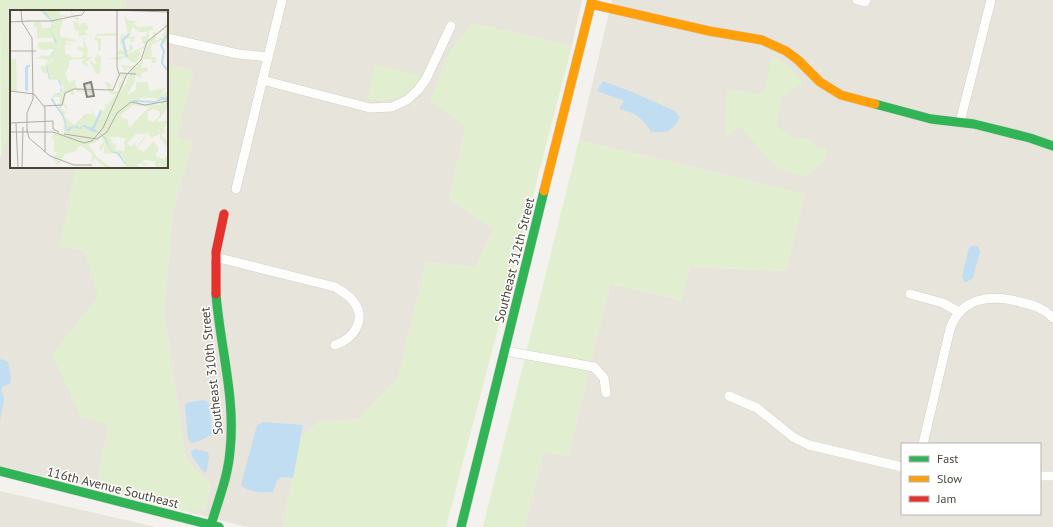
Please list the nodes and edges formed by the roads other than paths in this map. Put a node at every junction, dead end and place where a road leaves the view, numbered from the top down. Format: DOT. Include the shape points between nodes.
graph roads {
  1 [pos="282,0"];
  2 [pos="991,0"];
  3 [pos="592,2"];
  4 [pos="451,26"];
  5 [pos="168,38"];
  6 [pos="268,57"];
  7 [pos="262,80"];
  8 [pos="960,122"];
  9 [pos="1053,146"];
  10 [pos="236,189"];
  11 [pos="224,214"];
  12 [pos="215,258"];
  13 [pos="910,294"];
  14 [pos="959,312"];
  15 [pos="1053,318"];
  16 [pos="335,345"];
  17 [pos="505,351"];
  18 [pos="606,393"];
  19 [pos="729,396"];
  20 [pos="923,443"];
  21 [pos="901,467"];
  22 [pos="0,471"];
  23 [pos="1041,476"];
  24 [pos="1053,476"];
  25 [pos="215,526"];
  26 [pos="461,527"];
  1 -- 6 [label="street"];
  2 -- 8 [label="street"];
  3 -- 8 [label="street" via="709,31 762,40 786,51 820,82 841,95 931,119"];
  3 -- 17 [label="street, Southeast 312th Street"];
  4 -- 7 [label="street" via="426,79 418,90 407,100 392,107 370,108"];
  5 -- 6 [label="street" via="238,54"];
  6 -- 7 [label="street"];
  7 -- 10 [label="street"];
  8 -- 9 [label="street"];
  11 -- 12 [label="street, Southeast 310th Street"];
  12 -- 16 [label="street" via="335,287 345,294 354,301 359,313 358,324 354,335 345,342"];
  12 -- 25 [label="street, Southeast 310th Street" via="216,295 229,400 231,443"];
  13 -- 14 [label="street" via="941,302"];
  14 -- 15 [label="street" via="977,301 999,298 1038,307"];
  14 -- 20 [label="street" via="950,330"];
  17 -- 18 [label="street" via="594,367 604,378"];
  17 -- 26 [label="street, Southeast 312th Street"];
  19 -- 21 [label="street" via="757,408 793,437 809,445"];
  22 -- 25 [label="street, 116th Avenue Southeast"];
  23 -- 24 [label="street"];
}
